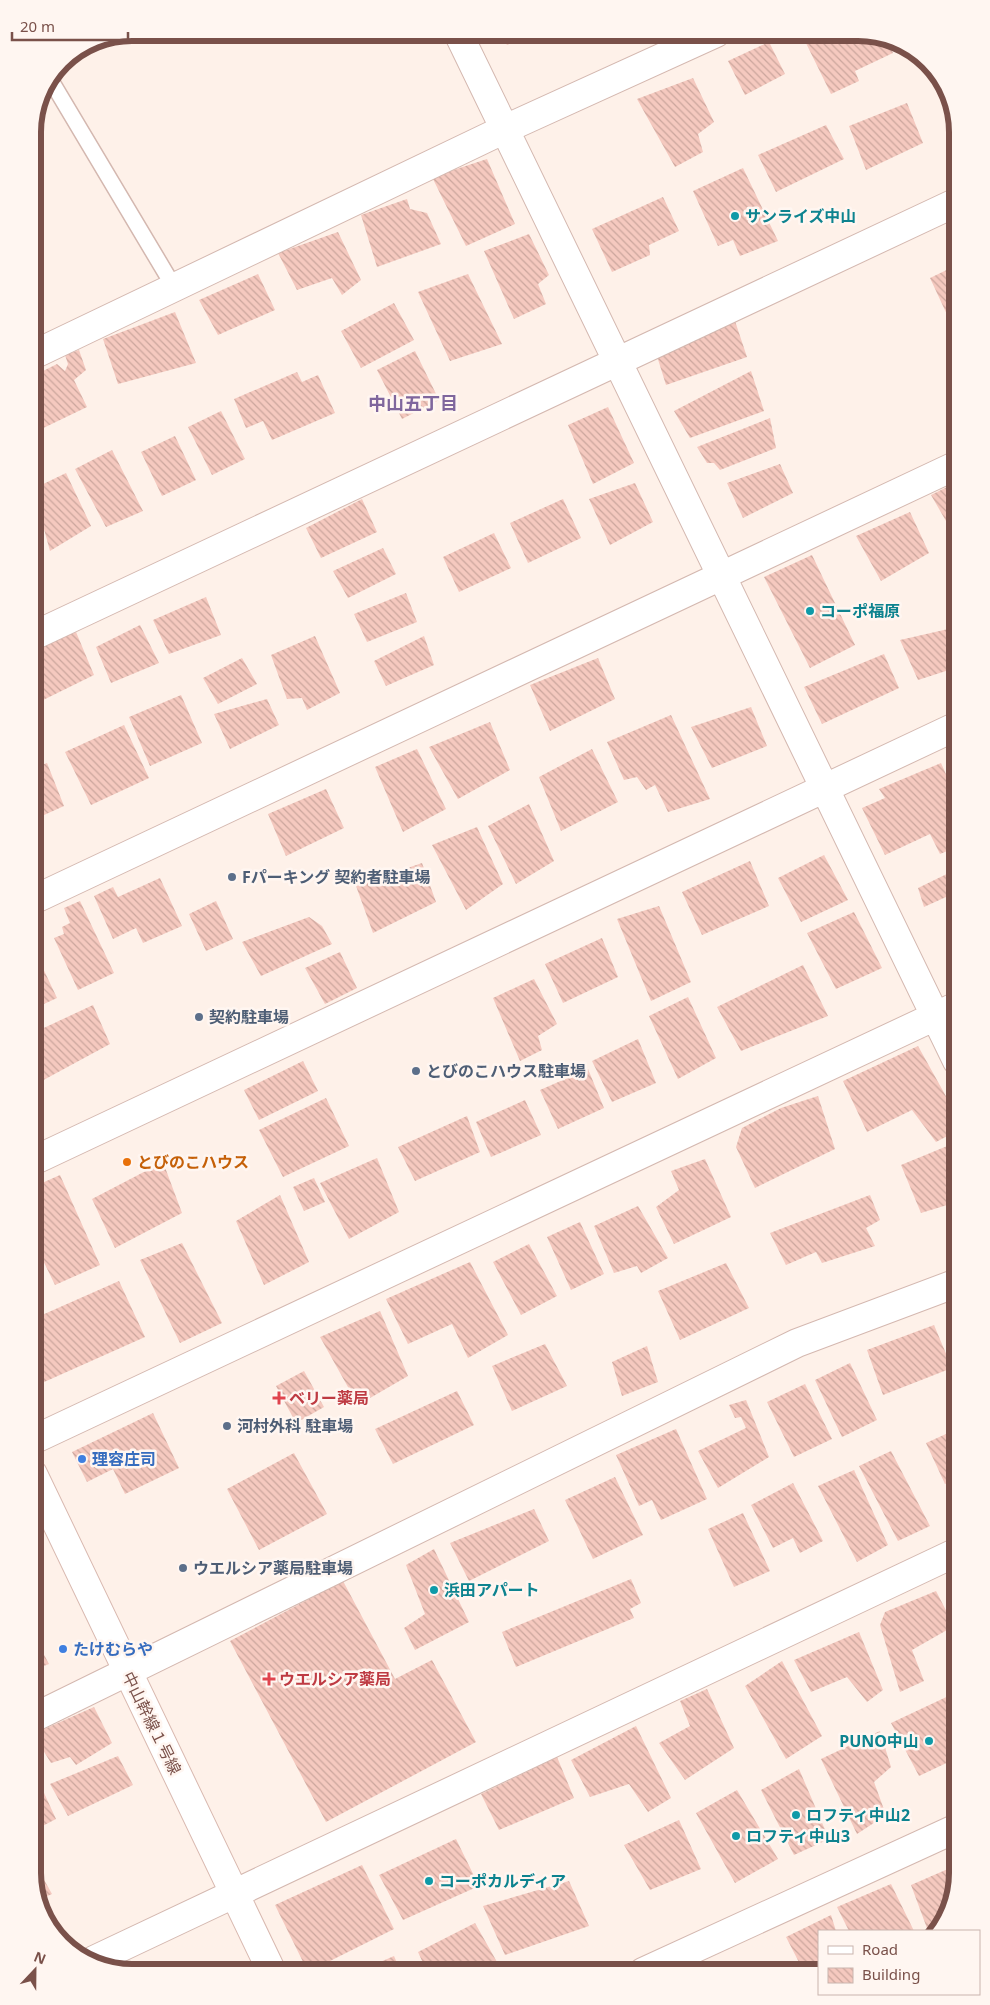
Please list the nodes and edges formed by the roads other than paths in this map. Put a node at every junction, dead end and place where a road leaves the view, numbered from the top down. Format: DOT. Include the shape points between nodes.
graph roads {
  1 [pos="462,41"];
  2 [pos="699,41"];
  3 [pos="54,86"];
  4 [pos="505,130"];
  5 [pos="949,206"];
  6 [pos="174,287"];
  7 [pos="41,351"];
  8 [pos="618,362"];
  9 [pos="949,469"];
  10 [pos="722,576"];
  11 [pos="41,632"];
  12 [pos="949,730"];
  13 [pos="825,788"];
  14 [pos="41,896"];
  15 [pos="947,1011"];
  16 [pos="41,1157"];
  17 [pos="949,1286"];
  18 [pos="41,1436"];
  19 [pos="41,1493"];
  20 [pos="949,1556"];
  21 [pos="128,1673"];
  22 [pos="41,1714"];
  23 [pos="949,1832"];
  24 [pos="235,1895"];
  25 [pos="100,1957"];
  26 [pos="268,1964"];
  27 [pos="660,1964"];
  1 -- 4 [label="street"];
  2 -- 4 [label="street"];
  3 -- 6 [label="lane"];
  4 -- 6 [label="street"];
  4 -- 8 [label="street"];
  5 -- 8 [label="street"];
  6 -- 7 [label="street"];
  8 -- 10 [label="street"];
  8 -- 11 [label="street"];
  9 -- 10 [label="street"];
  10 -- 13 [label="street"];
  10 -- 14 [label="street"];
  12 -- 13 [label="street"];
  13 -- 15 [label="street"];
  13 -- 16 [label="street"];
  15 -- 18 [label="street"];
  17 -- 21 [label="street" via="797,1343"];
  19 -- 21 [label="street, 中山幹線１号線"];
  20 -- 24 [label="street"];
  21 -- 22 [label="street"];
  21 -- 24 [label="street, 中山幹線１号線"];
  23 -- 27 [label="street"];
  24 -- 25 [label="street"];
  24 -- 26 [label="street, 中山幹線１号線"];
}
